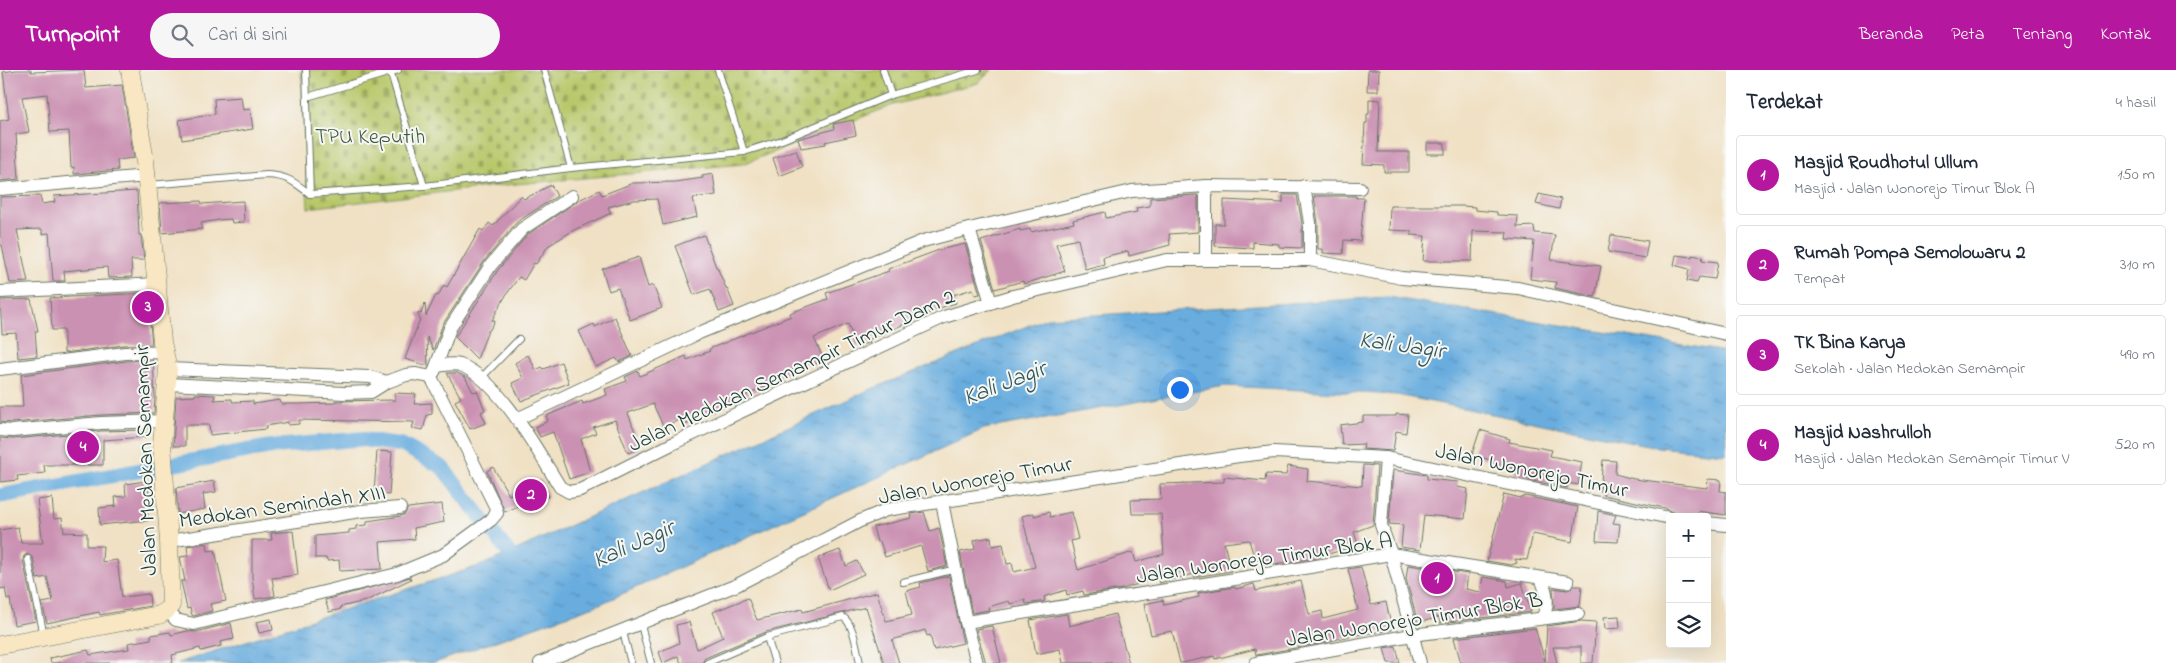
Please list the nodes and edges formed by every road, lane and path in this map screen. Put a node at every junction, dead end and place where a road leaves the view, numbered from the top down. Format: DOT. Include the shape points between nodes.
graph roads {
  1 [pos="130,70"];
  2 [pos="306,70"];
  3 [pos="398,70"];
  4 [pos="544,70"];
  5 [pos="718,70"];
  6 [pos="883,70"];
  7 [pos="978,70"];
  8 [pos="390,71"];
  9 [pos="891,95"];
  10 [pos="307,97"];
  11 [pos="744,152"];
  12 [pos="571,168"];
  13 [pos="147,181"];
  14 [pos="424,186"];
  15 [pos="1206,186"];
  16 [pos="1304,186"];
  17 [pos="1360,188"];
  18 [pos="0,189"];
  19 [pos="310,194"];
  20 [pos="572,196"];
  21 [pos="968,229"];
  22 [pos="1206,260"];
  23 [pos="1310,260"];
  24 [pos="157,284"];
  25 [pos="0,292"];
  26 [pos="991,303"];
  27 [pos="1726,334"];
  28 [pos="519,339"];
  29 [pos="164,352"];
  30 [pos="0,369"];
  31 [pos="434,371"];
  32 [pos="168,377"];
  33 [pos="482,377"];
  34 [pos="517,419"];
  35 [pos="164,421"];
  36 [pos="0,430"];
  37 [pos="1386,458"];
  38 [pos="942,502"];
  39 [pos="400,508"];
  40 [pos="1666,517"];
  41 [pos="1711,523"];
  42 [pos="1726,525"];
  43 [pos="169,541"];
  44 [pos="1391,554"];
  45 [pos="28,559"];
  46 [pos="956,569"];
  47 [pos="1542,578"];
  48 [pos="903,582"];
  49 [pos="1568,582"];
  50 [pos="167,610"];
  51 [pos="1578,614"];
  52 [pos="1542,618"];
  53 [pos="966,622"];
  54 [pos="640,625"];
  55 [pos="623,632"];
  56 [pos="1412,635"];
  57 [pos="44,637"];
  58 [pos="766,637"];
  59 [pos="0,645"];
  60 [pos="540,663"];
  61 [pos="631,663"];
  62 [pos="651,663"];
  63 [pos="707,663"];
  64 [pos="775,663"];
  65 [pos="860,663"];
  66 [pos="977,663"];
  67 [pos="1256,663"];
  68 [pos="1420,663"];
  1 -- 13 [label="street, Jalan Medokan Semampir"];
  2 -- 10 [label="lane"];
  3 -- 8 [label="lane"];
  4 -- 12 [label="lane"];
  5 -- 11 [label="lane"];
  6 -- 9 [label="lane"];
  7 -- 9 [label="lane"];
  8 -- 10 [label="lane"];
  8 -- 14 [label="lane"];
  9 -- 11 [label="lane" via="782,140"];
  10 -- 19 [label="lane"];
  11 -- 12 [label="lane"];
  12 -- 14 [label="lane"];
  13 -- 18 [label="street"];
  13 -- 19 [label="lane" via="273,175 288,178"];
  13 -- 24 [label="street, Jalan Medokan Semampir"];
  14 -- 19 [label="lane"];
  15 -- 16 [label="street"];
  15 -- 21 [label="street" via="1132,191"];
  15 -- 22 [label="street"];
  16 -- 17 [label="street"];
  16 -- 23 [label="street" via="1310,223"];
  20 -- 31 [label="street" via="522,229 491,264 450,328"];
  21 -- 26 [label="street"];
  21 -- 34 [label="street" via="923,242 699,332"];
  22 -- 23 [label="street, Jalan Medokan Semampir Timur Dam 2"];
  22 -- 26 [label="street, Jalan Medokan Semampir Timur Dam 2" via="1167,260"];
  23 -- 27 [label="street, Jalan Medokan Semampir Timur Dam 2" via="1402,278 1518,288"];
  24 -- 25 [label="street"];
  24 -- 29 [label="street, Jalan Medokan Semampir"];
  26 -- 34 [label="street, Jalan Medokan Semampir Timur Dam 2" via="944,317 580,490 569,492 560,486"];
  28 -- 33 [label="lane"];
  29 -- 30 [label="street" via="125,353"];
  29 -- 32 [label="street, Jalan Medokan Semampir"];
  31 -- 32 [label="street, Jalan Medokan Semampir Timur Dam 2" via="387,382 370,376"];
  31 -- 33 [label="street, Jalan Medokan Semampir Timur Dam 2" via="458,364"];
  31 -- 50 [label="street" via="495,506 496,512 491,520 444,555 378,579 194,624 176,620"];
  32 -- 35 [label="street, Jalan Medokan Semampir"];
  33 -- 34 [label="street, Jalan Medokan Semampir Timur Dam 2"];
  35 -- 36 [label="street"];
  35 -- 43 [label="street, Jalan Medokan Semampir" via="162,444"];
  37 -- 38 [label="street, Jalan Wonorejo Timur" via="1274,452"];
  37 -- 40 [label="street, Jalan Wonorejo Timur"];
  37 -- 44 [label="street" via="1381,525"];
  38 -- 46 [label="street"];
  38 -- 54 [label="street, Jalan Wonorejo Timur" via="886,510 737,585"];
  39 -- 43 [label="street, Medokan Semindah XIII" via="361,511"];
  41 -- 42 [label="street"];
  43 -- 50 [label="street, Jalan Medokan Semampir" via="171,605"];
  44 -- 47 [label="street, Jalan Wonorejo Timur Blok A"];
  44 -- 53 [label="street, Jalan Wonorejo Timur Blok A"];
  44 -- 56 [label="street"];
  45 -- 57 [label="lane"];
  46 -- 48 [label="lane"];
  46 -- 53 [label="street"];
  47 -- 49 [label="street, Jalan Wonorejo Timur Blok A"];
  47 -- 52 [label="street" via="1547,598"];
  50 -- 57 [label="street" via="159,615"];
  51 -- 52 [label="street, Jalan Wonorejo Timur Blok B"];
  52 -- 56 [label="street, Jalan Wonorejo Timur Blok B"];
  53 -- 66 [label="street"];
  54 -- 55 [label="street, Jalan Wonorejo Timur"];
  54 -- 62 [label="lane"];
  55 -- 60 [label="street, Jalan Wonorejo Timur"];
  55 -- 61 [label="lane"];
  56 -- 67 [label="street, Jalan Wonorejo Timur Blok B"];
  56 -- 68 [label="street"];
  57 -- 59 [label="street"];
  58 -- 63 [label="lane"];
  58 -- 64 [label="lane"];
  58 -- 65 [label="lane" via="843,616 852,631"];
}
